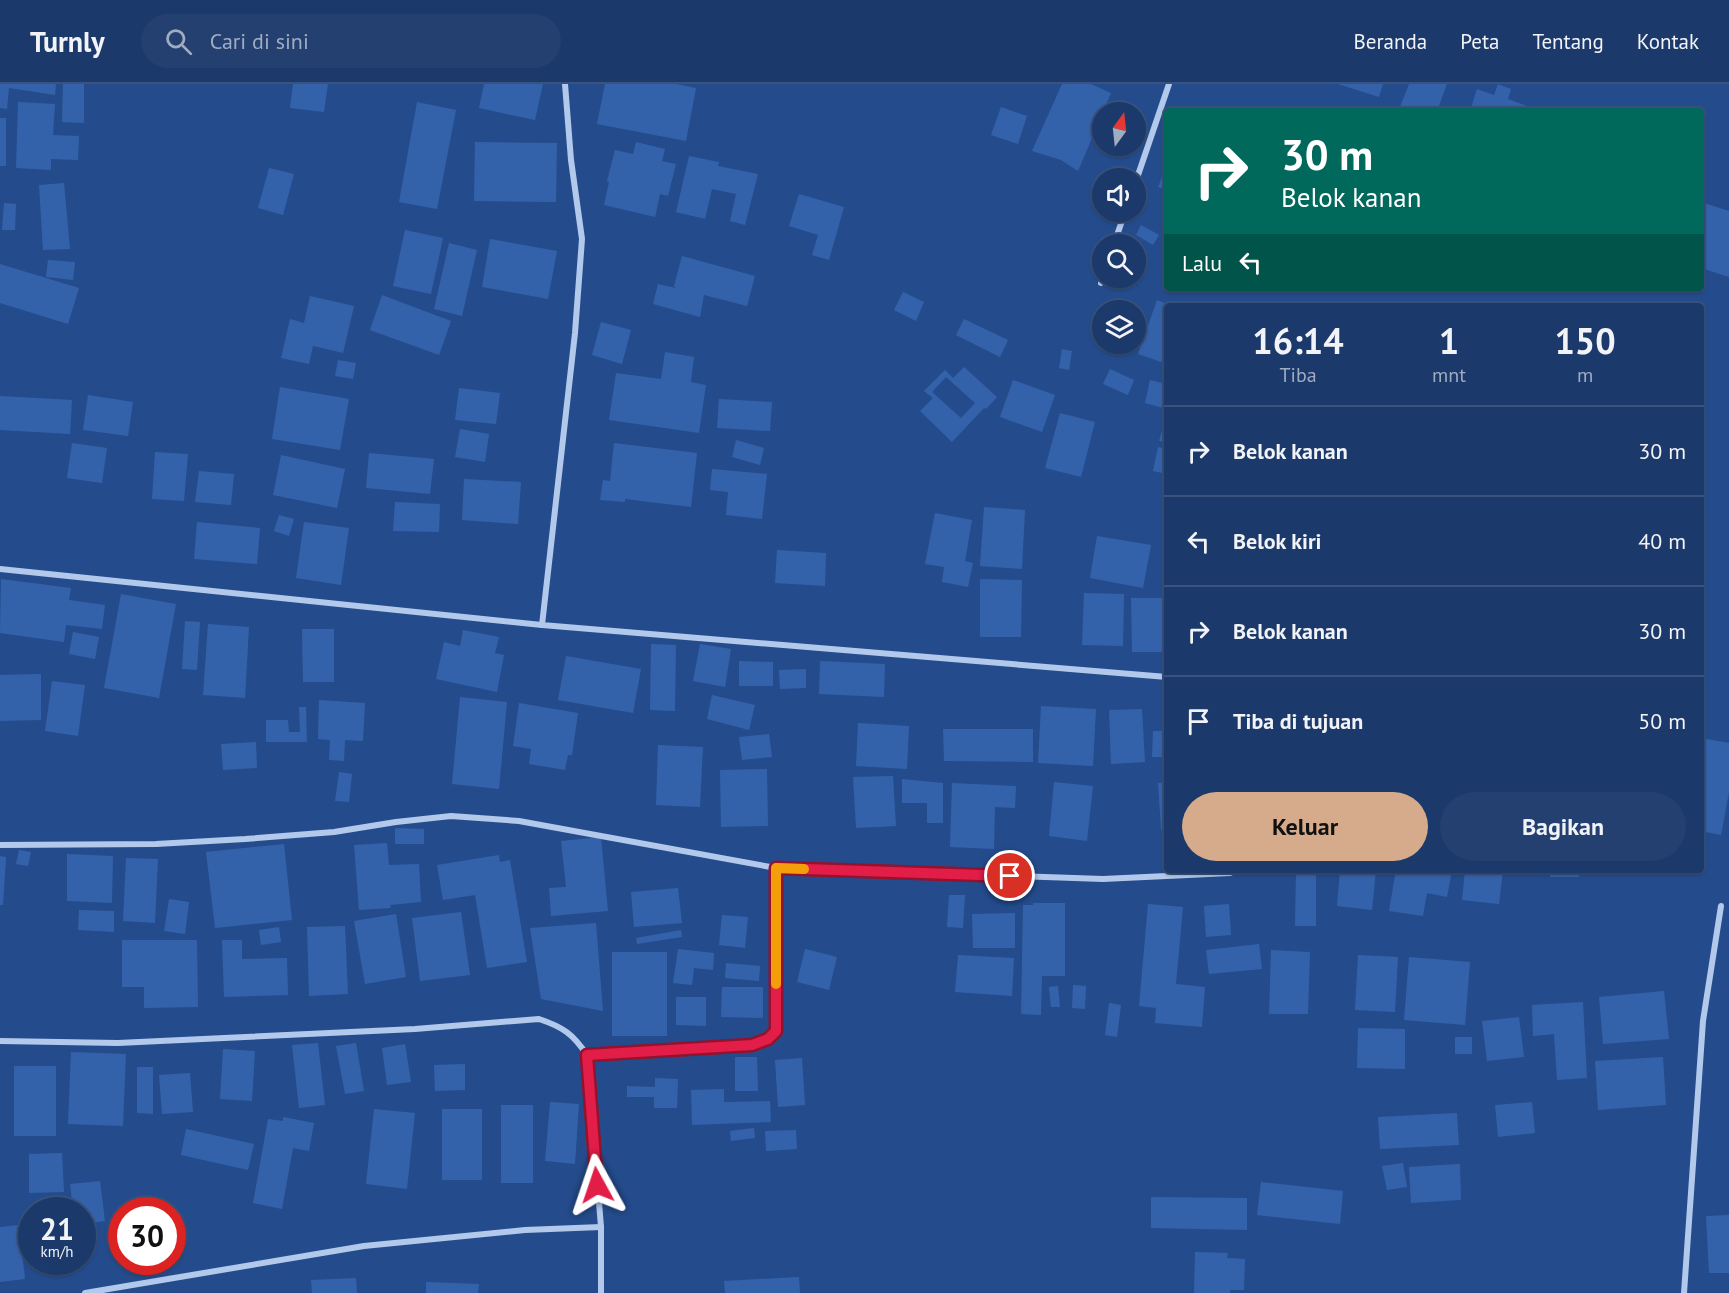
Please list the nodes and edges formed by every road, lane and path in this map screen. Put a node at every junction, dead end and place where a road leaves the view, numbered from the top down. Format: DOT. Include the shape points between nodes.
graph roads {
  1 [pos="566,84"];
  2 [pos="1169,84"];
  3 [pos="1140,168"];
  4 [pos="0,569"];
  5 [pos="542,625"];
  6 [pos="1164,677"];
  7 [pos="0,845"];
  8 [pos="776,868"];
  9 [pos="1230,873"];
  10 [pos="1721,906"];
  11 [pos="0,1041"];
  12 [pos="587,1055"];
  13 [pos="601,1227"];
  14 [pos="85,1293"];
  15 [pos="601,1293"];
  16 [pos="1684,1293"];
  1 -- 5 [label="street" via="582,239"];
  2 -- 3 [label="street"];
  4 -- 5 [label="street"];
  5 -- 6 [label="street"];
  7 -- 8 [label="street" via="245,839 451,816 519,820"];
  8 -- 9 [label="street" via="1103,879"];
  8 -- 12 [label="street" via="776,1031 768,1039 752,1045"];
  10 -- 16 [label="street" via="1704,1021"];
  11 -- 12 [label="street" via="118,1043 539,1019 567,1031"];
  12 -- 13 [label="street"];
  13 -- 14 [label="street" via="525,1230 364,1246"];
  13 -- 15 [label="street"];
}
